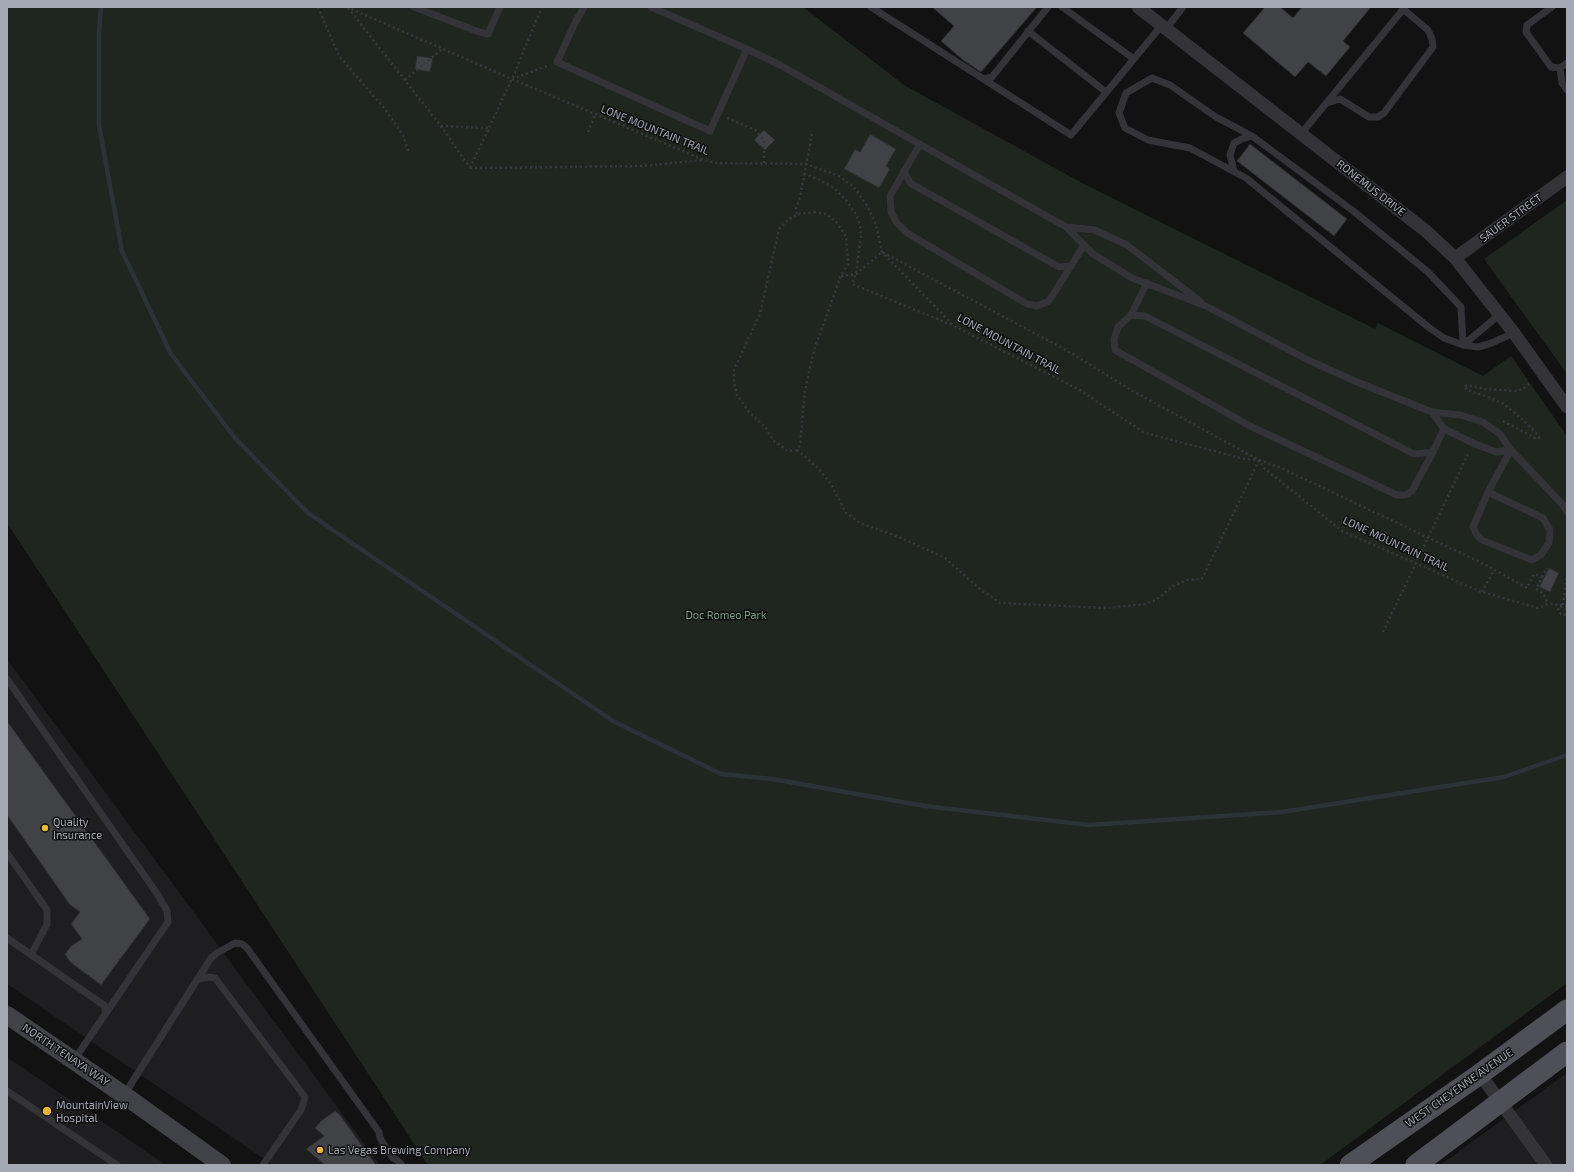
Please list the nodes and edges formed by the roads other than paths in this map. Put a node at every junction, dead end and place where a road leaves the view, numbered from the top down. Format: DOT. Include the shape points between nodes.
graph roads {
  1 [pos="414,7"];
  2 [pos="500,7"];
  3 [pos="584,7"];
  4 [pos="651,7"];
  5 [pos="872,7"];
  6 [pos="1048,7"];
  7 [pos="1062,7"];
  8 [pos="1138,7"];
  9 [pos="1183,7"];
  10 [pos="1552,7"];
  11 [pos="1404,8"];
  12 [pos="1164,27"];
  13 [pos="1028,31"];
  14 [pos="747,49"];
  15 [pos="1134,59"];
  16 [pos="1567,63"];
  17 [pos="1560,68"];
  18 [pos="984,79"];
  19 [pos="1567,90"];
  20 [pos="1106,92"];
  21 [pos="1327,103"];
  22 [pos="1301,134"];
  23 [pos="1252,136"];
  24 [pos="920,144"];
  25 [pos="904,171"];
  26 [pos="1234,171"];
  27 [pos="1567,177"];
  28 [pos="1066,227"];
  29 [pos="1084,245"];
  30 [pos="1455,258"];
  31 [pos="1071,266"];
  32 [pos="1147,283"];
  33 [pos="1206,306"];
  34 [pos="1131,315"];
  35 [pos="1500,315"];
  36 [pos="1514,333"];
  37 [pos="1463,345"];
  38 [pos="1567,407"];
  39 [pos="1432,412"];
  40 [pos="1444,429"];
  41 [pos="1511,450"];
  42 [pos="1433,452"];
  43 [pos="1489,490"];
  44 [pos="1567,512"];
  45 [pos="7,679"];
  46 [pos="7,853"];
  47 [pos="7,938"];
  48 [pos="31,954"];
  49 [pos="197,980"];
  50 [pos="1567,1010"];
  51 [pos="7,1015"];
  52 [pos="104,1015"];
  53 [pos="1566,1054"];
  54 [pos="74,1060"];
  55 [pos="1480,1074"];
  56 [pos="7,1091"];
  57 [pos="124,1095"];
  58 [pos="1500,1102"];
  59 [pos="117,1165"];
  60 [pos="222,1165"];
  61 [pos="263,1165"];
  62 [pos="402,1165"];
  63 [pos="1350,1165"];
  64 [pos="1416,1165"];
  65 [pos="1546,1165"];
  1 -- 2 [label="lane" via="488,34"];
  3 -- 14 [label="lane" via="557,62 710,131"];
  4 -- 14 [label="lane"];
  5 -- 18 [label="lane"];
  6 -- 13 [label="lane"];
  7 -- 15 [label="lane"];
  8 -- 12 [label="street, RONEMUS DRIVE"];
  9 -- 12 [label="lane"];
  10 -- 17 [label="lane" via="1527,25 1526,32 1551,67"];
  11 -- 21 [label="lane"];
  11 -- 21 [label="lane" via="1428,30 1433,47 1384,112 1378,117 1369,117 1340,99"];
  12 -- 15 [label="lane"];
  12 -- 22 [label="street, RONEMUS DRIVE"];
  13 -- 18 [label="lane" via="992,77"];
  13 -- 20 [label="lane"];
  14 -- 24 [label="lane"];
  15 -- 20 [label="lane"];
  16 -- 17 [label="lane"];
  17 -- 19 [label="lane" via="1562,83"];
  18 -- 20 [label="lane" via="1071,135"];
  21 -- 22 [label="lane"];
  22 -- 30 [label="street, RONEMUS DRIVE" via="1426,231"];
  23 -- 26 [label="lane" via="1234,144 1230,155"];
  23 -- 26 [label="lane" via="1216,117 1170,85 1152,78 1126,93 1119,113 1125,128 1148,140 1190,148"];
  23 -- 37 [label="lane" via="1352,210 1428,272 1461,307"];
  24 -- 25 [label="lane"];
  24 -- 28 [label="lane"];
  25 -- 31 [label="lane" via="910,183 1059,267"];
  25 -- 31 [label="lane" via="890,196 891,212 897,223 907,233 1027,304 1037,306 1049,301"];
  26 -- 37 [label="lane" via="1246,178 1427,326 1444,338"];
  27 -- 30 [label="street, SAUER STREET"];
  28 -- 29 [label="lane"];
  28 -- 33 [label="lane" via="1095,230 1127,244"];
  29 -- 31 [label="lane"];
  29 -- 32 [label="lane" via="1093,254 1132,278"];
  30 -- 35 [label="street, RONEMUS DRIVE"];
  32 -- 33 [label="lane"];
  32 -- 34 [label="lane"];
  33 -- 39 [label="lane" via="1331,371"];
  34 -- 42 [label="lane" via="1145,316 1414,454"];
  34 -- 42 [label="lane" via="1118,328 1114,339 1115,350 1250,426 1397,495 1405,495 1412,491"];
  35 -- 36 [label="street, RONEMUS DRIVE"];
  35 -- 37 [label="lane"];
  36 -- 37 [label="lane" via="1478,347"];
  36 -- 38 [label="street, RONEMUS DRIVE"];
  39 -- 40 [label="lane"];
  39 -- 41 [label="lane" via="1460,415 1483,422 1500,434"];
  40 -- 41 [label="lane" via="1496,452"];
  40 -- 42 [label="lane"];
  41 -- 43 [label="lane"];
  41 -- 44 [label="lane"];
  43 -- 43 [label="lane" via="1472,527 1477,535 1482,540 1532,560 1541,555 1549,543 1550,530 1543,518 1492,494"];
  45 -- 52 [label="lane" via="167,911 168,922"];
  46 -- 48 [label="lane" via="46,910 47,924"];
  47 -- 48 [label="lane"];
  48 -- 52 [label="lane" via="104,1006"];
  49 -- 57 [label="lane"];
  49 -- 61 [label="lane" via="215,978 305,1097 301,1110"];
  49 -- 62 [label="lane" via="217,953 235,943 247,948 379,1132 392,1157"];
  50 -- 55 [label="main road, WEST CHEYENNE AVENUE"];
  51 -- 54 [label="main road, NORTH TENAYA WAY"];
  52 -- 54 [label="lane"];
  53 -- 58 [label="main road"];
  54 -- 57 [label="main road, NORTH TENAYA WAY"];
  55 -- 58 [label="street"];
  55 -- 63 [label="main road, WEST CHEYENNE AVENUE"];
  56 -- 59 [label="lane"];
  57 -- 60 [label="main road, NORTH TENAYA WAY"];
  58 -- 64 [label="main road"];
  58 -- 65 [label="street"];
}
